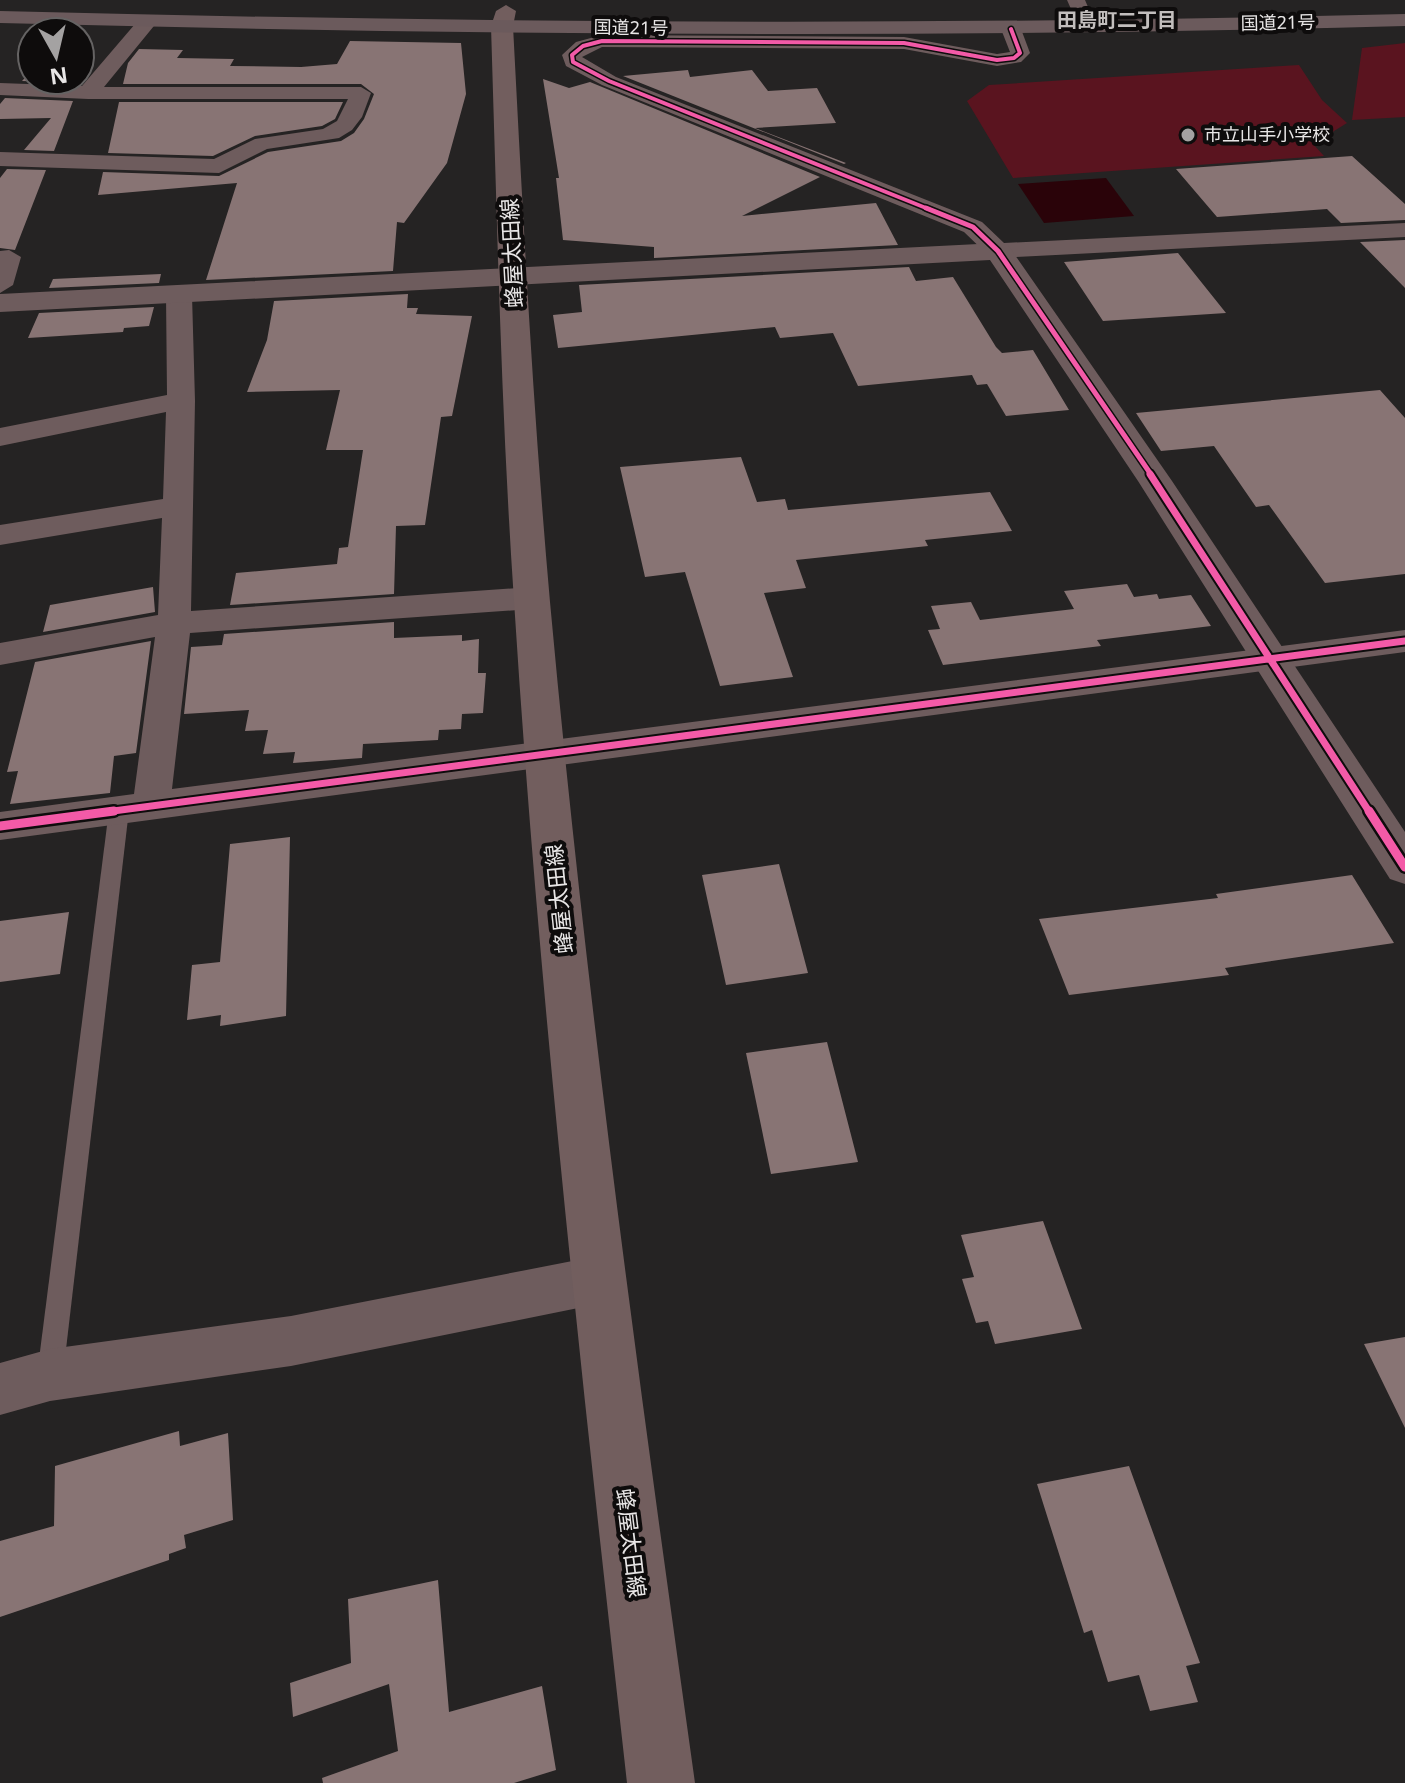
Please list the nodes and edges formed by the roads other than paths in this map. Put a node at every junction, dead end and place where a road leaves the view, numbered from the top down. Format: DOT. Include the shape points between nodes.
graph roads {
  1 [pos="0,3"];
  2 [pos="1079,7"];
  3 [pos="1405,7"];
  4 [pos="505,12"];
  5 [pos="0,17"];
  6 [pos="1405,20"];
  7 [pos="148,21"];
  8 [pos="1011,29"];
  9 [pos="96,83"];
  10 [pos="96,93"];
  11 [pos="0,159"];
  12 [pos="1405,230"];
  13 [pos="998,251"];
  14 [pos="0,258"];
  15 [pos="513,277"];
  16 [pos="0,285"];
  17 [pos="179,295"];
  18 [pos="0,303"];
  19 [pos="181,401"];
  20 [pos="0,437"];
  21 [pos="176,506"];
  22 [pos="0,535"];
  23 [pos="532,598"];
  24 [pos="174,623"];
  25 [pos="1405,641"];
  26 [pos="0,654"];
  27 [pos="1269,657"];
  28 [pos="545,754"];
  29 [pos="135,808"];
  30 [pos="0,826"];
  31 [pos="1405,867"];
  32 [pos="598,1280"];
  33 [pos="50,1375"];
  34 [pos="0,1389"];
  35 [pos="661,1783"];
  1 -- 4 [label="highway, 国道21号"];
  2 -- 3 [label="highway, 国道21号"];
  2 -- 4 [label="highway, 国道21号"];
  4 -- 7 [label="highway, 国道21号"];
  4 -- 8 [label="highway, 国道21号"];
  4 -- 15 [label="main road, 蜂屋太田線"];
  5 -- 7 [label="highway, 国道21号"];
  6 -- 8 [label="highway, 国道21号"];
  7 -- 9 [label="street"];
  8 -- 13 [label="street" via="1020,53 997,60 904,43 602,41 572,55 573,62 609,81 973,227"];
  10 -- 11 [label="street" via="361,93 357,111 340,131 248,148 219,166"];
  12 -- 13 [label="street"];
  13 -- 15 [label="street"];
  13 -- 27 [label="street"];
  14 -- 16 [label="street" via="9,257"];
  15 -- 17 [label="street"];
  15 -- 23 [label="main road, 蜂屋太田線"];
  17 -- 18 [label="street"];
  17 -- 19 [label="street"];
  19 -- 20 [label="street"];
  19 -- 21 [label="street"];
  21 -- 22 [label="street"];
  21 -- 24 [label="street"];
  23 -- 24 [label="street"];
  23 -- 28 [label="main road, 蜂屋太田線"];
  24 -- 26 [label="street"];
  24 -- 29 [label="street"];
  25 -- 27 [label="street"];
  27 -- 28 [label="street"];
  27 -- 31 [label="street"];
  28 -- 29 [label="street"];
  28 -- 32 [label="main road, 蜂屋太田線"];
  29 -- 30 [label="street"];
  29 -- 33 [label="lane"];
  32 -- 33 [label="street" via="291,1341"];
  32 -- 35 [label="main road, 蜂屋太田線"];
  33 -- 34 [label="street"];
}
